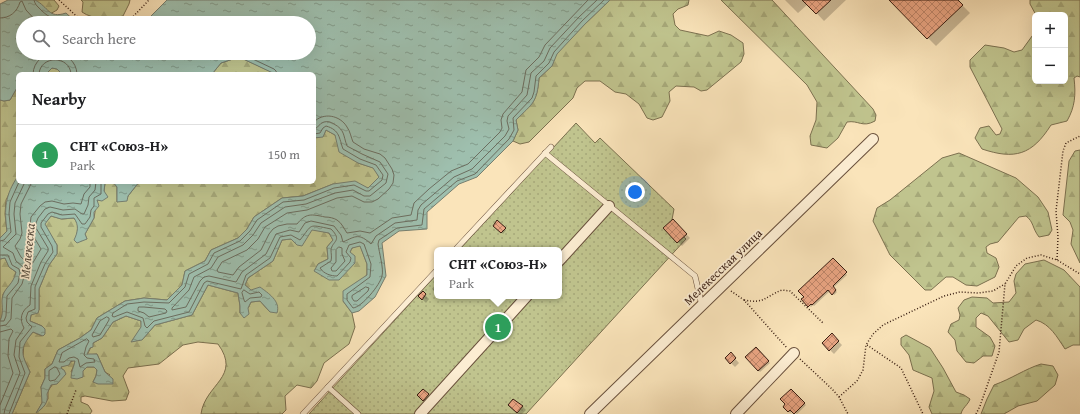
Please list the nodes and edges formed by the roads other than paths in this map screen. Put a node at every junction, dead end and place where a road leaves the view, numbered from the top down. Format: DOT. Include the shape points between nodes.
graph roads {
  1 [pos="873,139"];
  2 [pos="551,147"];
  3 [pos="545,153"];
  4 [pos="609,206"];
  5 [pos="458,247"];
  6 [pos="562,258"];
  7 [pos="434,273"];
  8 [pos="524,299"];
  9 [pos="702,306"];
  10 [pos="794,354"];
  11 [pos="328,387"];
  12 [pos="303,414"];
  13 [pos="358,414"];
  14 [pos="420,414"];
  15 [pos="590,414"];
  16 [pos="736,414"];
  1 -- 9 [label="street, Мелекесская улица"];
  2 -- 3 [label="lane"];
  3 -- 4 [label="lane"];
  3 -- 5 [label="lane"];
  4 -- 6 [label="street"];
  4 -- 9 [label="lane" via="695,276"];
  7 -- 11 [label="lane"];
  8 -- 14 [label="street"];
  9 -- 15 [label="street, Мелекесская улица"];
  10 -- 16 [label="street"];
  11 -- 12 [label="lane"];
  11 -- 13 [label="lane"];
}
